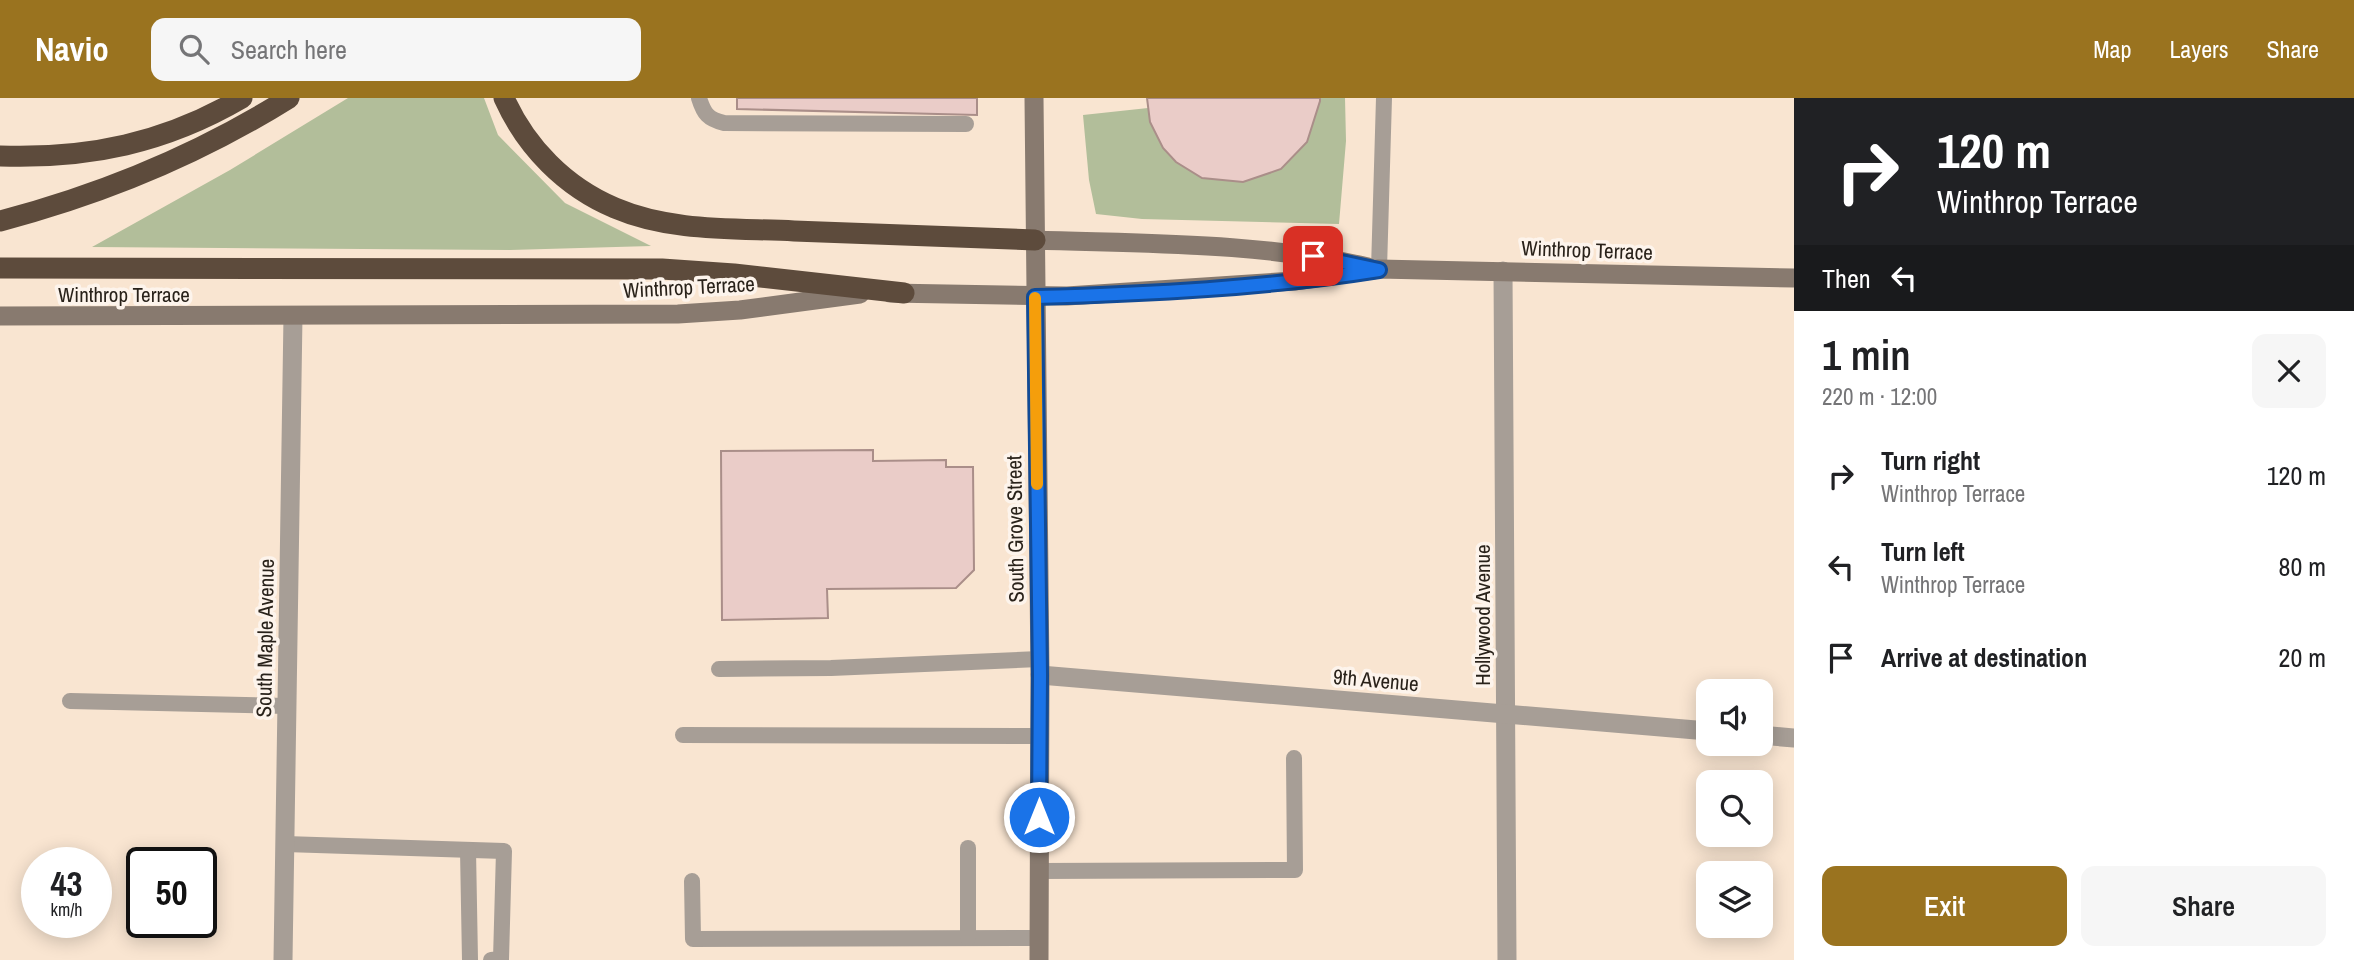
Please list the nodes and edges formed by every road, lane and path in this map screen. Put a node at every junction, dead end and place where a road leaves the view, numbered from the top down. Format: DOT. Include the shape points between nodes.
graph roads {
  1 [pos="242,98"];
  2 [pos="289,98"];
  3 [pos="503,98"];
  4 [pos="699,98"];
  5 [pos="1034,98"];
  6 [pos="1384,98"];
  7 [pos="966,124"];
  8 [pos="0,156"];
  9 [pos="0,221"];
  10 [pos="1035,240"];
  11 [pos="0,268"];
  12 [pos="1379,270"];
  13 [pos="1503,271"];
  14 [pos="1794,278"];
  15 [pos="904,293"];
  16 [pos="1035,297"];
  17 [pos="293,316"];
  18 [pos="0,317"];
  19 [pos="1040,667"];
  20 [pos="719,669"];
  21 [pos="70,701"];
  22 [pos="287,706"];
  23 [pos="1505,713"];
  24 [pos="1696,730"];
  25 [pos="683,735"];
  26 [pos="1040,736"];
  27 [pos="1773,736"];
  28 [pos="1794,738"];
  29 [pos="1294,758"];
  30 [pos="285,844"];
  31 [pos="968,848"];
  32 [pos="468,850"];
  33 [pos="1039,871"];
  34 [pos="692,881"];
  35 [pos="968,938"];
  36 [pos="1039,938"];
  37 [pos="283,960"];
  38 [pos="470,960"];
  39 [pos="491,960"];
  40 [pos="1039,960"];
  41 [pos="1507,960"];
  1 -- 8 [label="highway" via="176,129 110,150 69,156"];
  2 -- 9 [label="highway" via="162,167"];
  3 -- 10 [label="highway" via="533,146 561,175 596,199 637,216 704,227"];
  4 -- 7 [label="lane" via="710,119 724,123"];
  5 -- 10 [label="main road, South Grove Street"];
  6 -- 12 [label="lane"];
  10 -- 12 [label="main road, Winthrop Terrace" via="1261,249"];
  10 -- 16 [label="main road, South Grove Street"];
  11 -- 15 [label="highway" via="662,269"];
  12 -- 13 [label="main road, Winthrop Terrace"];
  12 -- 16 [label="main road, Winthrop Terrace" via="1271,283"];
  13 -- 14 [label="main road, Winthrop Terrace"];
  13 -- 23 [label="street, Hollywood Avenue"];
  15 -- 16 [label="main road, Winthrop Terrace"];
  15 -- 17 [label="main road, Winthrop Terrace" via="678,314"];
  16 -- 19 [label="main road, South Grove Street"];
  17 -- 18 [label="main road, Winthrop Terrace"];
  17 -- 22 [label="street, South Maple Avenue"];
  19 -- 20 [label="lane"];
  19 -- 23 [label="street, 9th Avenue"];
  19 -- 26 [label="main road, South Grove Street"];
  21 -- 22 [label="lane"];
  22 -- 30 [label="street, South Maple Avenue"];
  23 -- 24 [label="street, 9th Avenue"];
  23 -- 41 [label="street, Hollywood Avenue"];
  25 -- 26 [label="lane"];
  26 -- 33 [label="main road, South Grove Street"];
  27 -- 28 [label="street"];
  29 -- 33 [label="lane" via="1295,870"];
  30 -- 32 [label="lane"];
  30 -- 37 [label="street, South Maple Avenue"];
  31 -- 35 [label="lane"];
  32 -- 38 [label="lane"];
  32 -- 39 [label="lane" via="504,851 501,959"];
  33 -- 36 [label="main road, South Grove Street"];
  34 -- 35 [label="lane" via="693,939"];
  35 -- 36 [label="lane"];
  36 -- 40 [label="main road, South Grove Street"];
}
